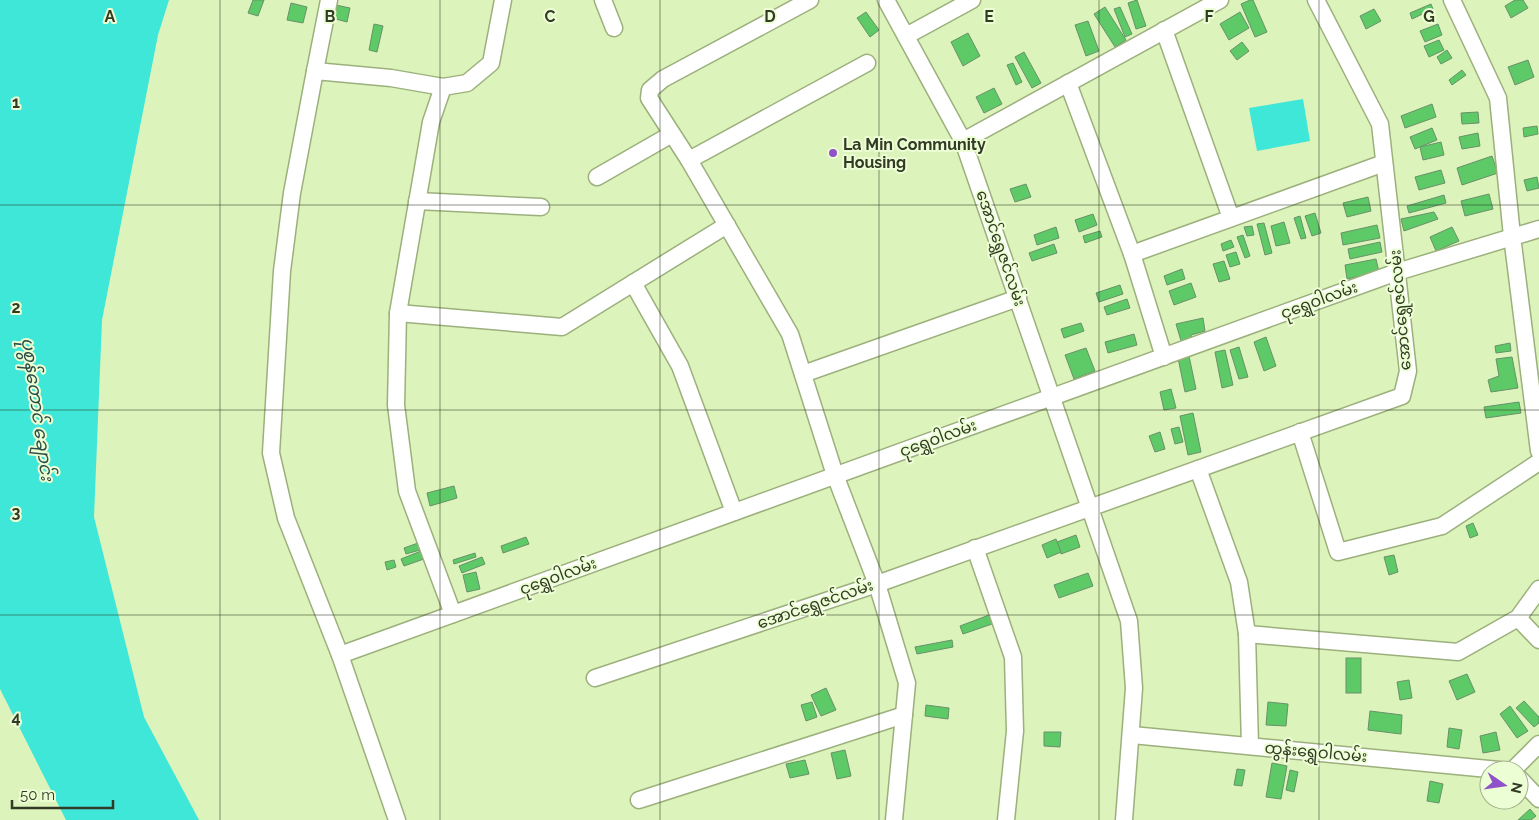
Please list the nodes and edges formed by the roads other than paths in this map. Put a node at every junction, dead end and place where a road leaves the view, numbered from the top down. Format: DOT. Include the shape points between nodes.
graph roads {
  1 [pos="329,0"];
  2 [pos="503,0"];
  3 [pos="603,0"];
  4 [pos="810,0"];
  5 [pos="886,0"];
  6 [pos="972,0"];
  7 [pos="1220,0"];
  8 [pos="1316,0"];
  9 [pos="1452,0"];
  10 [pos="614,28"];
  11 [pos="1164,30"];
  12 [pos="906,36"];
  13 [pos="867,62"];
  14 [pos="315,71"];
  15 [pos="1068,84"];
  16 [pos="443,87"];
  17 [pos="672,134"];
  18 [pos="963,141"];
  19 [pos="689,160"];
  20 [pos="1384,163"];
  21 [pos="596,177"];
  22 [pos="417,201"];
  23 [pos="541,207"];
  24 [pos="1231,218"];
  25 [pos="727,225"];
  26 [pos="1539,229"];
  27 [pos="1512,236"];
  28 [pos="1132,254"];
  29 [pos="1397,272"];
  30 [pos="633,283"];
  31 [pos="1018,298"];
  32 [pos="398,313"];
  33 [pos="1164,356"];
  34 [pos="803,374"];
  35 [pos="1053,397"];
  36 [pos="1300,432"];
  37 [pos="1539,451"];
  38 [pos="1539,462"];
  39 [pos="1198,469"];
  40 [pos="836,475"];
  41 [pos="1091,507"];
  42 [pos="734,512"];
  43 [pos="975,548"];
  44 [pos="877,584"];
  45 [pos="1539,589"];
  46 [pos="453,614"];
  47 [pos="1518,618"];
  48 [pos="1247,634"];
  49 [pos="1539,640"];
  50 [pos="340,655"];
  51 [pos="595,678"];
  52 [pos="904,715"];
  53 [pos="1132,735"];
  54 [pos="1539,744"];
  55 [pos="1250,746"];
  56 [pos="1523,760"];
  57 [pos="1479,768"];
  58 [pos="1529,788"];
  59 [pos="1539,799"];
  60 [pos="640,800"];
  61 [pos="397,820"];
  62 [pos="894,820"];
  63 [pos="1006,820"];
  64 [pos="1124,820"];
  1 -- 14 [label="street"];
  2 -- 16 [label="street" via="491,63 467,83"];
  3 -- 10 [label="street"];
  4 -- 17 [label="street" via="663,79 650,90 649,98"];
  5 -- 12 [label="street, အောင်ရွှေဇင်လမ်း"];
  6 -- 12 [label="street"];
  7 -- 11 [label="street"];
  8 -- 20 [label="street, အောင်ရွှေဇင်လမ်း" via="1380,124"];
  9 -- 27 [label="street" via="1498,98"];
  11 -- 15 [label="street"];
  11 -- 24 [label="street"];
  12 -- 18 [label="street, အောင်ရွှေဇင်လမ်း"];
  13 -- 19 [label="street"];
  14 -- 16 [label="street"];
  14 -- 50 [label="street" via="292,193 282,271 271,452 286,518"];
  15 -- 18 [label="street"];
  15 -- 28 [label="street"];
  16 -- 22 [label="street" via="431,122"];
  17 -- 19 [label="street"];
  17 -- 21 [label="street"];
  18 -- 31 [label="street, အောင်ရွှေဇင်လမ်း"];
  19 -- 25 [label="street"];
  20 -- 24 [label="street"];
  20 -- 29 [label="street, အောင်ရွှေဇင်လမ်း"];
  22 -- 23 [label="street"];
  22 -- 32 [label="street"];
  24 -- 28 [label="street"];
  25 -- 30 [label="street"];
  25 -- 34 [label="street" via="790,334"];
  26 -- 27 [label="street, ငုရွှေဝါလမ်း"];
  27 -- 29 [label="street, ငုရွှေဝါလမ်း"];
  27 -- 37 [label="street"];
  28 -- 33 [label="street"];
  29 -- 33 [label="street, ငုရွှေဝါလမ်း"];
  29 -- 36 [label="street, အောင်ရွှေဇင်လမ်း" via="1408,371 1402,396"];
  30 -- 32 [label="street" via="562,327"];
  30 -- 42 [label="street" via="680,366"];
  31 -- 34 [label="street"];
  31 -- 35 [label="street, အောင်ရွှေဇင်လမ်း"];
  32 -- 46 [label="street" via="396,405 407,491"];
  33 -- 35 [label="street, ငုရွှေဝါလမ်း"];
  34 -- 40 [label="street"];
  35 -- 40 [label="street, ငုရွှေဝါလမ်း"];
  35 -- 41 [label="street, အောင်ရွှေဇင်လမ်း"];
  36 -- 38 [label="street" via="1338,552 1442,526"];
  36 -- 39 [label="street, အောင်ရွှေဇင်လမ်း"];
  39 -- 41 [label="street, အောင်ရွှေဇင်လမ်း"];
  39 -- 48 [label="street" via="1239,582"];
  40 -- 42 [label="street, ငုရွှေဝါလမ်း"];
  40 -- 44 [label="street"];
  41 -- 43 [label="street, အောင်ရွှေဇင်လမ်း"];
  41 -- 53 [label="street, အောင်ရွှေဇင်လမ်း" via="1129,621 1134,688"];
  42 -- 46 [label="street, ငုရွှေဝါလမ်း"];
  43 -- 44 [label="street, အောင်ရွှေဇင်လမ်း"];
  43 -- 63 [label="street" via="1013,657 1014,731"];
  44 -- 51 [label="street, အောင်ရွှေဇင်လမ်း"];
  44 -- 52 [label="street" via="907,683"];
  45 -- 47 [label="street"];
  46 -- 50 [label="street, ငုရွှေဝါလမ်း"];
  47 -- 48 [label="street" via="1458,652"];
  47 -- 49 [label="street"];
  48 -- 55 [label="street"];
  50 -- 61 [label="street"];
  52 -- 60 [label="street"];
  52 -- 62 [label="street"];
  53 -- 55 [label="street, ထွန်းရွှေဝါလမ်း"];
  53 -- 64 [label="street, အောင်ရွှေဇင်လမ်း"];
  54 -- 56 [label="street"];
  55 -- 57 [label="street, ထွန်းရွှေဝါလမ်း"];
  58 -- 59 [label="street"];
}
